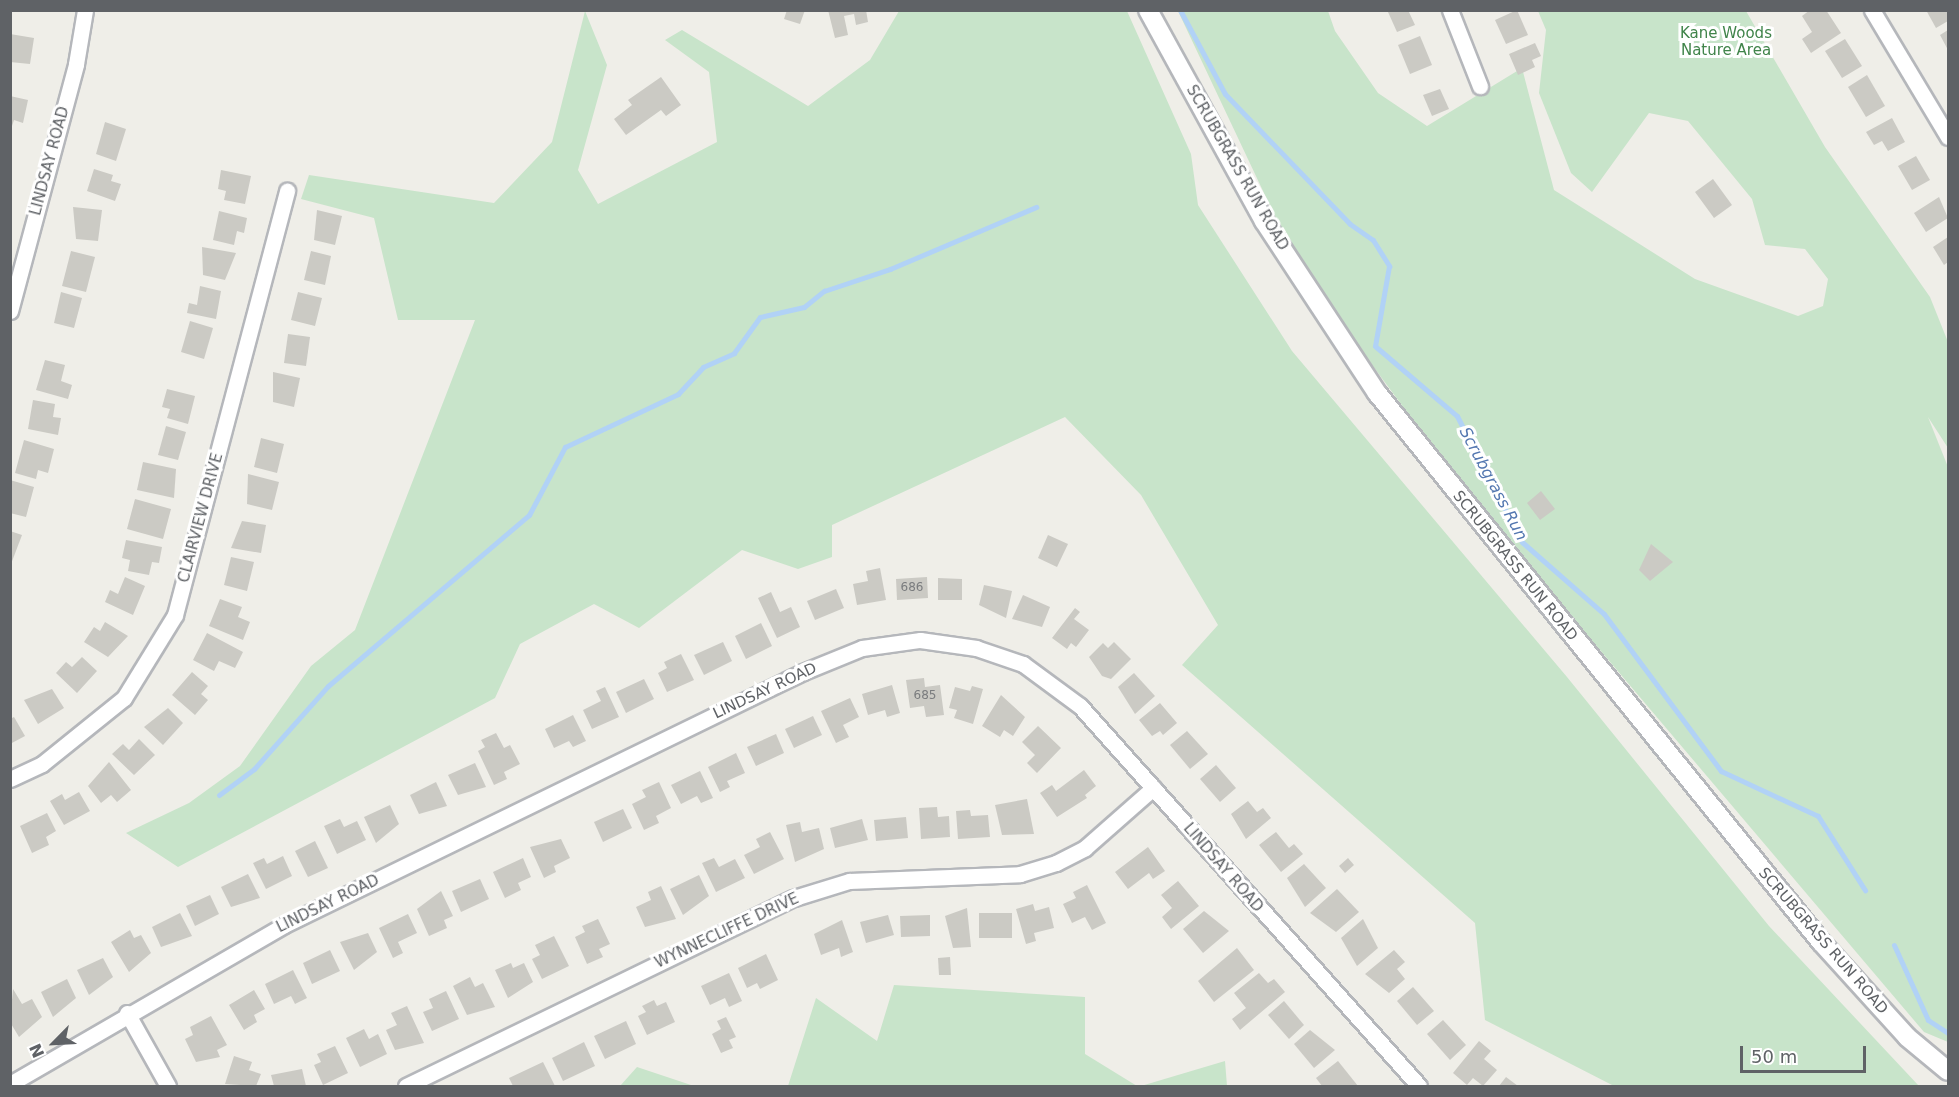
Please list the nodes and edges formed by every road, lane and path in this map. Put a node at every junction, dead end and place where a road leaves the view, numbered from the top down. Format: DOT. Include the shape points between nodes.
graph roads {
  1 [pos="86,10"];
  2 [pos="1149,10"];
  3 [pos="1450,10"];
  4 [pos="1872,10"];
  5 [pos="1480,86"];
  6 [pos="1948,136"];
  7 [pos="288,191"];
  8 [pos="10,311"];
  9 [pos="10,779"];
  10 [pos="1153,788"];
  11 [pos="127,1013"];
  12 [pos="1948,1071"];
  13 [pos="10,1084"];
  14 [pos="168,1086"];
  15 [pos="406,1086"];
  16 [pos="1419,1086"];
  1 -- 8 [label="street, LINDSAY ROAD"];
  2 -- 12 [label="street, SCRUBGRASS RUN ROAD" via="1264,221 1377,393 1821,942 1907,1037"];
  3 -- 5 [label="street"];
  4 -- 6 [label="street"];
  7 -- 9 [label="street, CLAIRVIEW DRIVE" via="175,615 124,698 42,764"];
  10 -- 11 [label="street, LINDSAY ROAD" via="1080,706 1023,664 976,648 920,640 862,648 793,677 284,925"];
  10 -- 15 [label="street, WYNNECLIFFE DRIVE" via="1085,848 1056,863 1020,874 849,881 794,898"];
  10 -- 16 [label="street, LINDSAY ROAD"];
  11 -- 13 [label="street, LINDSAY ROAD"];
  11 -- 14 [label="street"];
}
